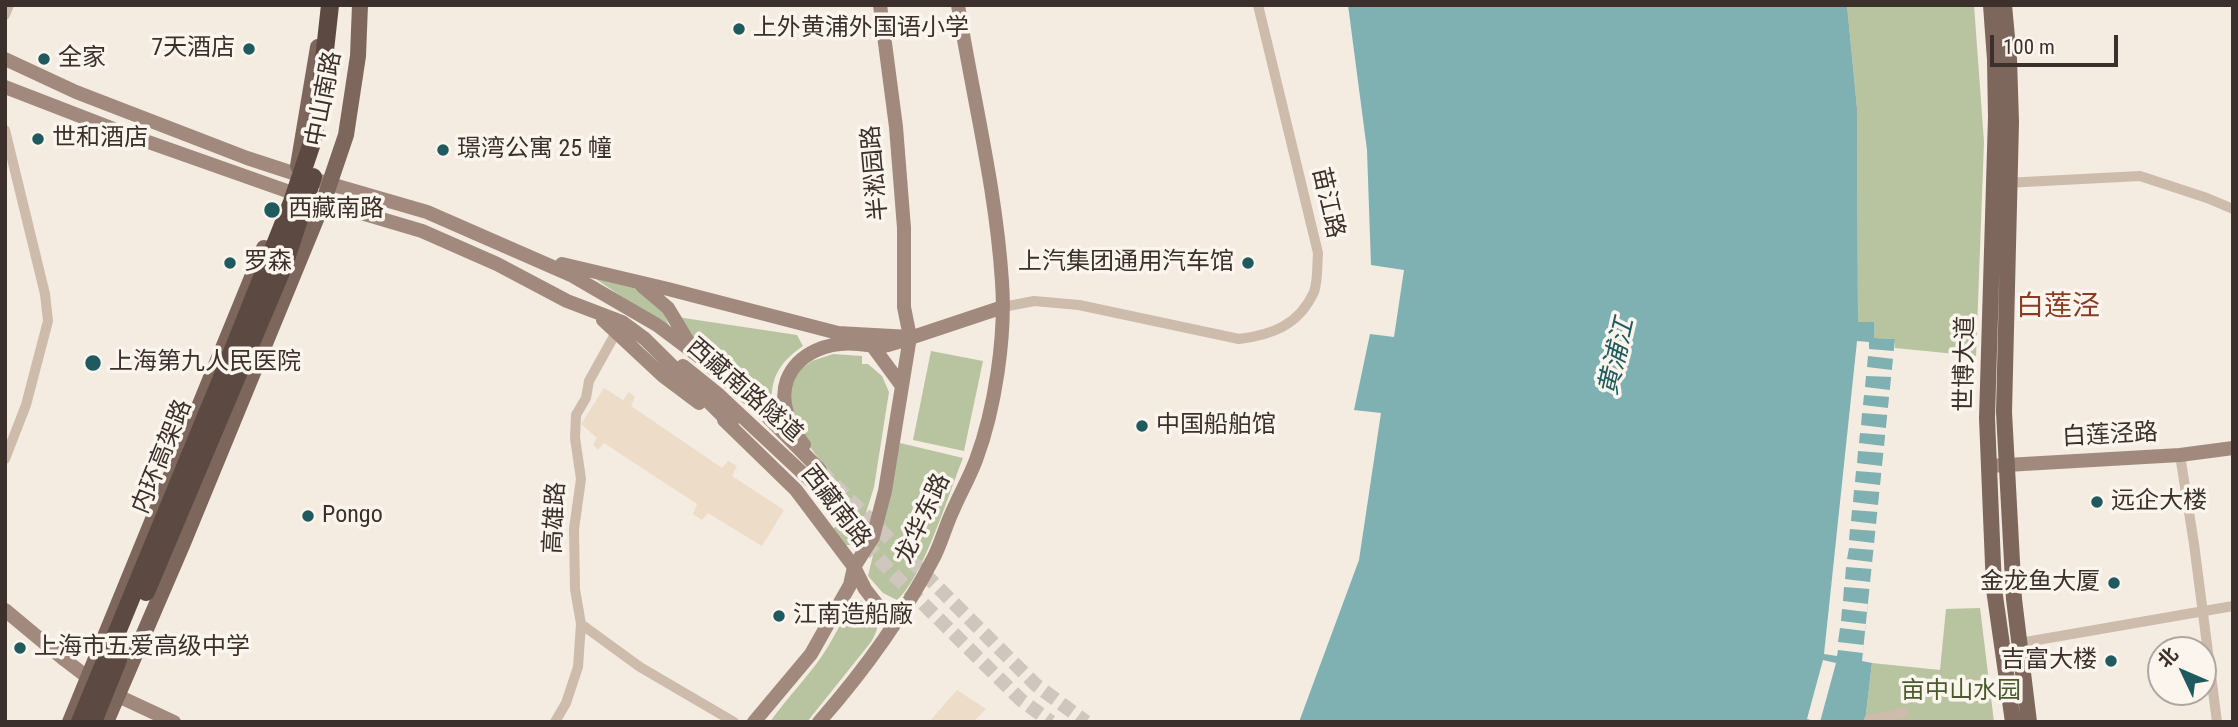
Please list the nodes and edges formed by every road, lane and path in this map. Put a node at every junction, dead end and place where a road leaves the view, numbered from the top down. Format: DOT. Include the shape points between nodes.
graph roads {
  1 [pos="9,5"];
  2 [pos="322,5"];
  3 [pos="330,5"];
  4 [pos="343,5"];
  5 [pos="360,5"];
  6 [pos="880,5"];
  7 [pos="958,5"];
  8 [pos="1258,5"];
  9 [pos="1991,5"];
  10 [pos="2004,5"];
  11 [pos="5,15"];
  12 [pos="5,59"];
  13 [pos="5,86"];
  14 [pos="5,130"];
  15 [pos="296,174"];
  16 [pos="2001,183"];
  17 [pos="328,184"];
  18 [pos="288,191"];
  19 [pos="324,200"];
  20 [pos="2233,209"];
  21 [pos="526,256"];
  22 [pos="638,283"];
  23 [pos="1003,307"];
  24 [pos="619,326"];
  25 [pos="909,337"];
  26 [pos="645,339"];
  27 [pos="874,348"];
  28 [pos="697,355"];
  29 [pos="902,386"];
  30 [pos="732,425"];
  31 [pos="2233,448"];
  32 [pos="2180,455"];
  33 [pos="5,459"];
  34 [pos="2007,465"];
  35 [pos="1989,466"];
  36 [pos="815,475"];
  37 [pos="855,567"];
  38 [pos="2233,606"];
  39 [pos="5,610"];
  40 [pos="2202,610"];
  41 [pos="581,624"];
  42 [pos="893,625"];
  43 [pos="2020,643"];
  44 [pos="88,677"];
  45 [pos="119,695"];
  46 [pos="1904,713"];
  47 [pos="69,722"];
  48 [pos="80,722"];
  49 [pos="93,722"];
  50 [pos="106,722"];
  51 [pos="174,722"];
  52 [pos="555,722"];
  53 [pos="734,722"];
  54 [pos="754,722"];
  55 [pos="819,722"];
  56 [pos="1869,722"];
  57 [pos="2013,722"];
  58 [pos="2029,722"];
  59 [pos="2217,722"];
  1 -- 11 [label="street"];
  2 -- 15 [label="main road, 中山南路"];
  3 -- 48 [label="highway, 内环高架路" via="311,146 292,202"];
  4 -- 49 [label="highway, 内环高架路" via="323,139 293,239"];
  5 -- 17 [label="main road, 中山南路" via="346,135"];
  6 -- 25 [label="main road, 半淞园路" via="896,127"];
  7 -- 23 [label="main road" via="997,218"];
  8 -- 23 [label="street, 苗江路" via="1318,253 1314,291 1299,312 1282,328 1264,336 1239,338 1079,305 1034,301"];
  9 -- 16 [label="main road, 世博大道"];
  10 -- 16 [label="main road, 世博大道" via="2011,122"];
  12 -- 15 [label="main road, 西藏南路" via="76,92"];
  13 -- 18 [label="main road, 西藏南路"];
  14 -- 33 [label="street" via="48,321 26,405"];
  15 -- 17 [label="main road, 西藏南路"];
  15 -- 18 [label="main road, 中山南路"];
  16 -- 20 [label="street" via="2140,176"];
  16 -- 34 [label="main road, 世博大道"];
  16 -- 35 [label="main road, 世博大道" via="1987,368"];
  17 -- 19 [label="main road, 中山南路"];
  17 -- 21 [label="main road, 西藏南路" via="427,212"];
  18 -- 19 [label="main road, 西藏南路"];
  18 -- 44 [label="main road, 中山南路"];
  19 -- 24 [label="main road, 西藏南路" via="422,231"];
  19 -- 45 [label="main road, 中山南路"];
  21 -- 22 [label="main road, 西藏南路"];
  21 -- 28 [label="main road, 西藏南路" via="632,310"];
  22 -- 25 [label="main road, 西藏南路" via="838,333"];
  22 -- 28 [label="main road" via="668,308"];
  23 -- 25 [label="main road, 西藏南路"];
  23 -- 42 [label="main road, 龙华东路" via="1002,339 984,438 934,557"];
  24 -- 26 [label="main road, 西藏南路"];
  24 -- 30 [label="main road, 西藏南路" via="663,376"];
  24 -- 41 [label="street, 高雄路" via="576,415 581,479 574,529 575,589"];
  25 -- 27 [label="main road, 西藏南路"];
  25 -- 29 [label="main road, 龙华东路"];
  26 -- 30 [label="main road, 西藏南路"];
  26 -- 36 [label="main road, 西藏南路隧道"];
  27 -- 29 [label="main road"];
  27 -- 36 [label="main road, 西藏南路" via="858,344 823,348 807,353 790,372 785,406"];
  28 -- 36 [label="main road, 西藏南路" via="754,403"];
  29 -- 37 [label="main road, 龙华东路" via="873,537"];
  30 -- 37 [label="main road, 西藏南路" via="796,491"];
  31 -- 32 [label="main road, 白莲泾路"];
  32 -- 34 [label="main road, 白莲泾路"];
  32 -- 40 [label="street"];
  34 -- 35 [label="main road, 白莲泾路"];
  34 -- 43 [label="main road, 世博大道"];
  35 -- 57 [label="main road, 世博大道" via="1994,589"];
  37 -- 42 [label="main road, 西藏南路"];
  37 -- 54 [label="main road, 龙华东路" via="850,585 811,654"];
  38 -- 40 [label="street"];
  39 -- 44 [label="main road"];
  40 -- 43 [label="street"];
  40 -- 59 [label="street"];
  41 -- 52 [label="street, 高雄路" via="578,667"];
  41 -- 53 [label="street" via="640,667"];
  42 -- 55 [label="main road, 龙华东路"];
  43 -- 58 [label="main road, 世博大道"];
  44 -- 45 [label="main road"];
  44 -- 47 [label="main road, 中山南路"];
  45 -- 50 [label="main road, 中山南路"];
  45 -- 51 [label="main road"];
  46 -- 56 [label="street"];
}
